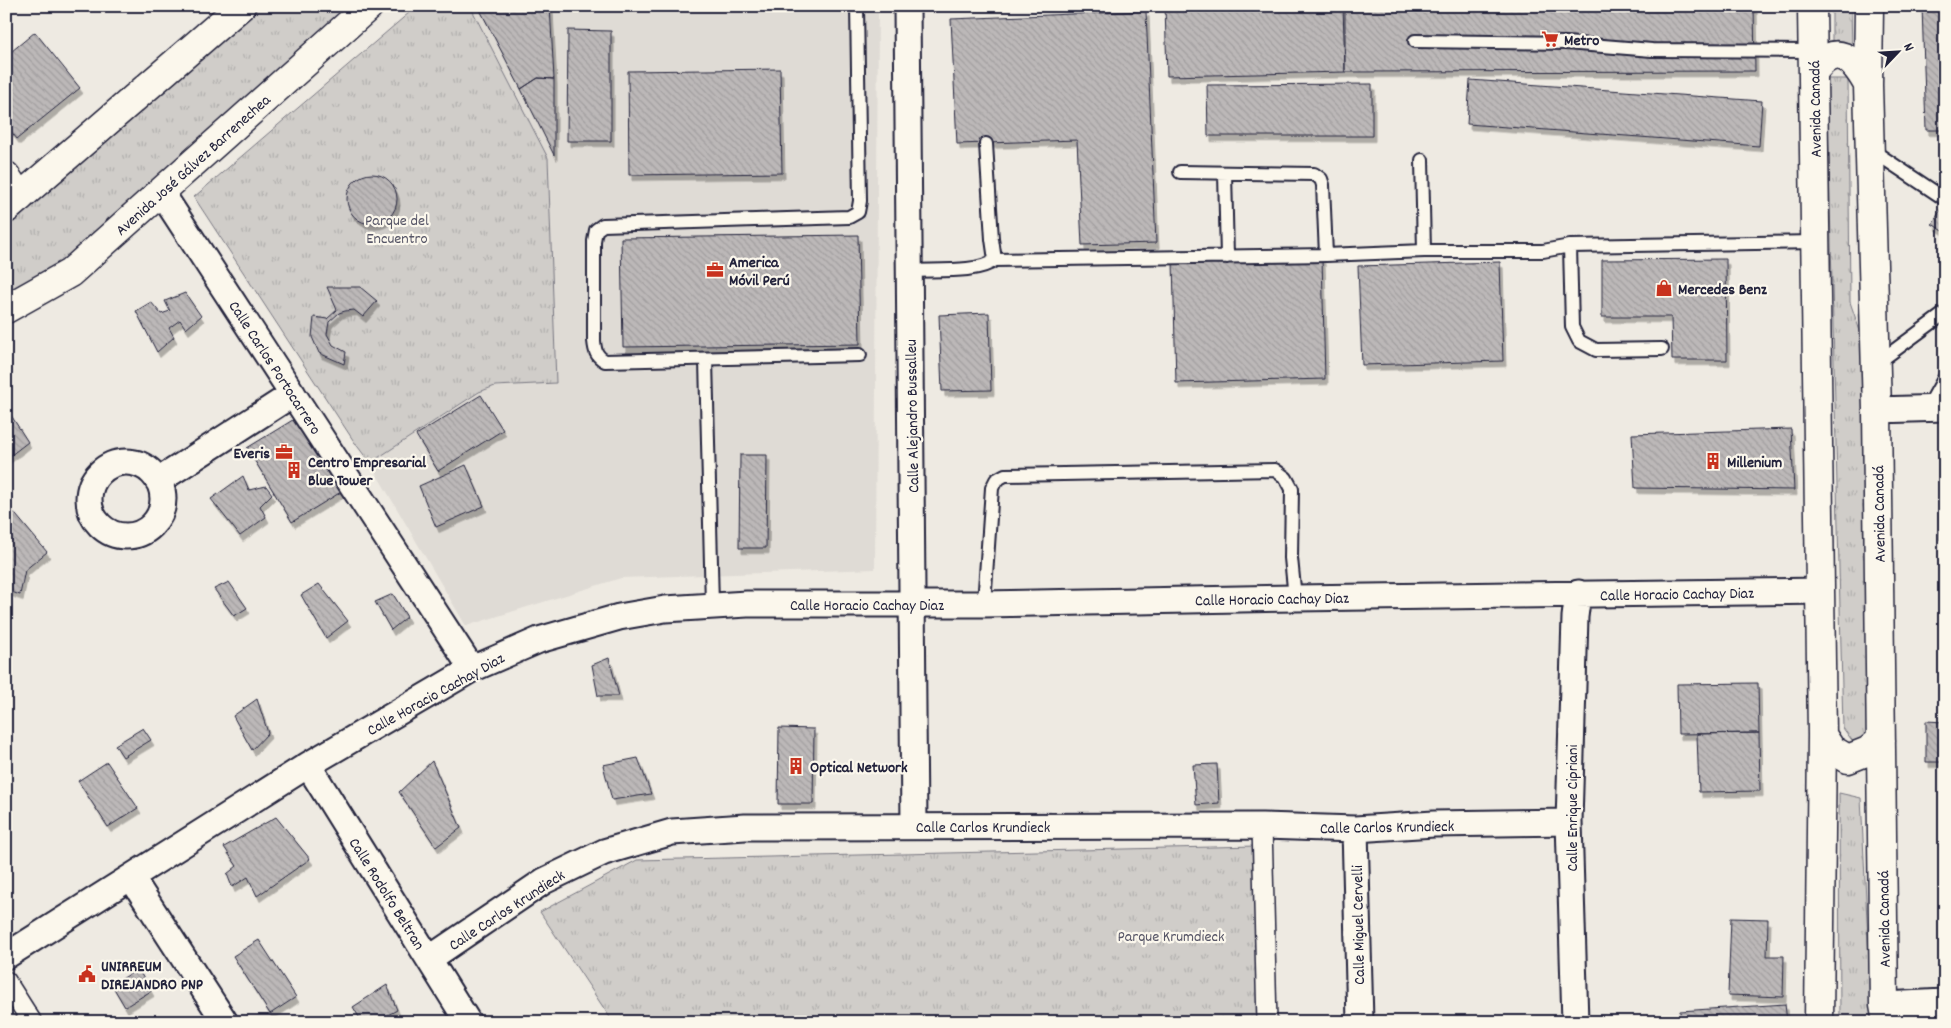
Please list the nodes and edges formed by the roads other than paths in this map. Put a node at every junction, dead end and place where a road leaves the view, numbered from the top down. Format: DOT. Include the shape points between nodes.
graph roads {
  1 [pos="241,6"];
  2 [pos="368,6"];
  3 [pos="857,6"];
  4 [pos="907,6"];
  5 [pos="1812,6"];
  6 [pos="1869,6"];
  7 [pos="1415,41"];
  8 [pos="1813,62"];
  9 [pos="1868,85"];
  10 [pos="986,144"];
  11 [pos="1870,149"];
  12 [pos="1422,160"];
  13 [pos="1180,172"];
  14 [pos="1224,173"];
  15 [pos="161,192"];
  16 [pos="11,194"];
  17 [pos="1945,199"];
  18 [pos="1816,242"];
  19 [pos="1570,246"];
  20 [pos="1424,252"];
  21 [pos="1326,255"];
  22 [pos="1227,257"];
  23 [pos="995,260"];
  24 [pos="909,270"];
  25 [pos="70,273"];
  26 [pos="6,309"];
  27 [pos="1945,313"];
  28 [pos="6,330"];
  29 [pos="1662,349"];
  30 [pos="860,355"];
  31 [pos="706,360"];
  32 [pos="1876,364"];
  33 [pos="1945,377"];
  34 [pos="293,394"];
  35 [pos="1936,409"];
  36 [pos="1877,410"];
  37 [pos="158,481"];
  38 [pos="1820,591"];
  39 [pos="1578,594"];
  40 [pos="1295,598"];
  41 [pos="912,604"];
  42 [pos="984,604"];
  43 [pos="712,605"];
  44 [pos="472,668"];
  45 [pos="1822,735"];
  46 [pos="1881,740"];
  47 [pos="308,765"];
  48 [pos="1569,822"];
  49 [pos="914,826"];
  50 [pos="1262,826"];
  51 [pos="1356,829"];
  52 [pos="131,877"];
  53 [pos="6,956"];
  54 [pos="429,959"];
  55 [pos="6,981"];
  56 [pos="1945,1002"];
  57 [pos="1886,1013"];
  58 [pos="32,1022"];
  59 [pos="225,1022"];
  60 [pos="468,1022"];
  61 [pos="1267,1022"];
  62 [pos="1360,1022"];
  63 [pos="1575,1022"];
  64 [pos="1819,1022"];
  1 -- 16 [label="main road"];
  2 -- 15 [label="main road, Avenida José Gálvez Barrenechea"];
  3 -- 31 [label="lane" via="858,212 849,217 615,224 603,225 596,230 594,341 600,358 605,361"];
  4 -- 24 [label="street, Calle Alejandro Bussalleu"];
  5 -- 8 [label="main road, Avenida Canadá"];
  6 -- 9 [label="main road, Avenida Canadá"];
  7 -- 8 [label="lane" via="1566,43"];
  8 -- 9 [label="main road" via="1842,55 1852,60"];
  8 -- 18 [label="main road, Avenida Canadá"];
  9 -- 11 [label="main road, Avenida Canadá"];
  10 -- 23 [label="lane"];
  11 -- 17 [label="lane"];
  11 -- 32 [label="main road, Avenida Canadá"];
  12 -- 20 [label="lane"];
  13 -- 14 [label="lane"];
  14 -- 21 [label="lane" via="1314,174 1321,179"];
  14 -- 22 [label="lane"];
  15 -- 25 [label="main road, Avenida José Gálvez Barrenechea"];
  15 -- 34 [label="street, Calle Carlos Portocarrero"];
  18 -- 19 [label="lane"];
  18 -- 38 [label="main road, Avenida Canadá"];
  19 -- 20 [label="lane" via="1543,251"];
  19 -- 29 [label="lane" via="1572,327 1580,341 1596,350"];
  20 -- 21 [label="lane"];
  21 -- 22 [label="lane"];
  22 -- 23 [label="lane"];
  23 -- 24 [label="lane" via="988,266 970,270"];
  24 -- 41 [label="street, Calle Alejandro Bussalleu"];
  25 -- 26 [label="main road, Avenida José Gálvez Barrenechea"];
  25 -- 28 [label="main road"];
  27 -- 32 [label="lane"];
  30 -- 31 [label="lane"];
  31 -- 43 [label="lane"];
  32 -- 36 [label="main road, Avenida Canadá"];
  33 -- 35 [label="lane"];
  34 -- 37 [label="street"];
  34 -- 44 [label="street, Calle Carlos Portocarrero"];
  35 -- 36 [label="street"];
  36 -- 46 [label="main road, Avenida Canadá"];
  38 -- 39 [label="street, Calle Horacio Cachay Diaz"];
  38 -- 45 [label="main road, Avenida Canadá"];
  39 -- 40 [label="street, Calle Horacio Cachay Diaz"];
  39 -- 48 [label="street, Calle Enrique Cipriani"];
  40 -- 42 [label="street, Calle Horacio Cachay Diaz"];
  40 -- 42 [label="lane" via="1291,558 1292,489 1286,478 1275,470 1015,474 996,480 992,488"];
  41 -- 42 [label="street, Calle Horacio Cachay Diaz"];
  41 -- 43 [label="street, Calle Horacio Cachay Diaz"];
  41 -- 49 [label="street, Calle Alejandro Bussalleu"];
  43 -- 44 [label="street, Calle Horacio Cachay Diaz" via="619,617 522,646"];
  44 -- 47 [label="street, Calle Horacio Cachay Diaz"];
  45 -- 46 [label="main road" via="1831,749 1848,759 1868,751"];
  45 -- 64 [label="main road, Avenida Canadá"];
  46 -- 57 [label="main road, Avenida Canadá"];
  47 -- 52 [label="street, Calle Horacio Cachay Diaz"];
  47 -- 54 [label="street, Calle Rodolfo Beltran"];
  48 -- 51 [label="street, Calle Carlos Krundieck"];
  48 -- 63 [label="street, Calle Enrique Cipriani"];
  49 -- 50 [label="street, Calle Carlos Krundieck"];
  49 -- 54 [label="street, Calle Carlos Krundieck" via="745,826 672,832 604,852 544,881"];
  50 -- 51 [label="street, Calle Carlos Krundieck"];
  50 -- 61 [label="street"];
  51 -- 62 [label="street, Calle Miguel Cervelli"];
  52 -- 53 [label="street, Calle Horacio Cachay Diaz"];
  52 -- 59 [label="street"];
  54 -- 60 [label="street, Calle Rodolfo Beltran"];
  55 -- 58 [label="street"];
  56 -- 57 [label="street"];
}
